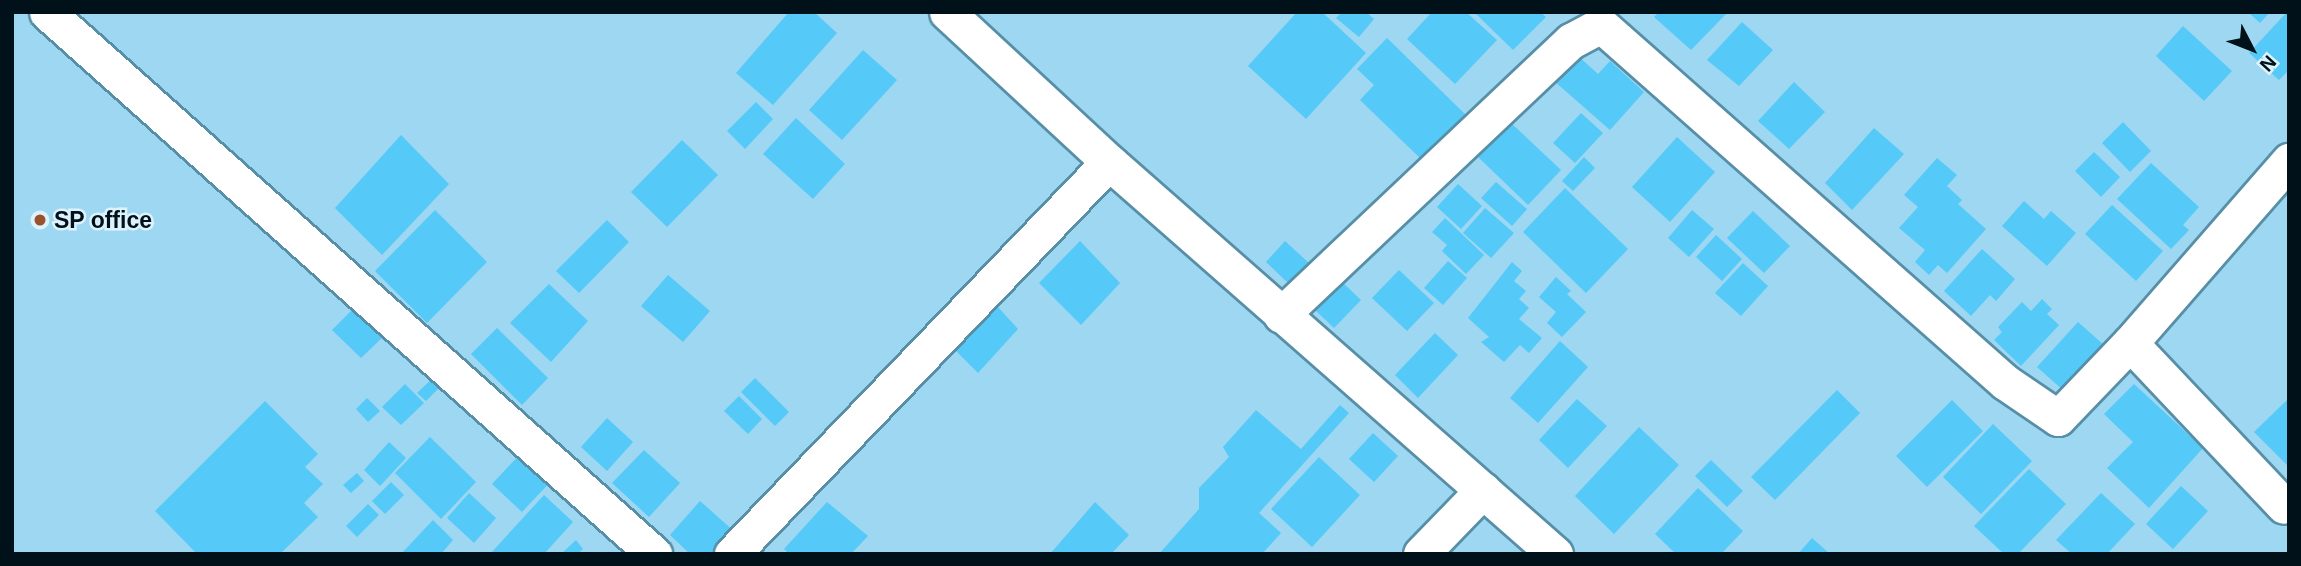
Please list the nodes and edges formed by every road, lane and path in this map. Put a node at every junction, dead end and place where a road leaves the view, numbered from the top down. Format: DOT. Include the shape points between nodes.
graph roads {
  1 [pos="47,12"];
  2 [pos="947,12"];
  3 [pos="2289,161"];
  4 [pos="1109,162"];
  5 [pos="1281,315"];
  6 [pos="2130,342"];
  7 [pos="1483,490"];
  8 [pos="2284,506"];
  9 [pos="654,554"];
  10 [pos="732,554"];
  11 [pos="1421,554"];
  12 [pos="1555,554"];
  1 -- 9 [label="street"];
  2 -- 4 [label="street"];
  3 -- 6 [label="street"];
  4 -- 5 [label="street"];
  4 -- 10 [label="street"];
  5 -- 6 [label="street" via="1571,41 1601,25 2005,382 2059,418"];
  5 -- 7 [label="street"];
  6 -- 8 [label="street"];
  7 -- 11 [label="street"];
  7 -- 12 [label="street"];
}
